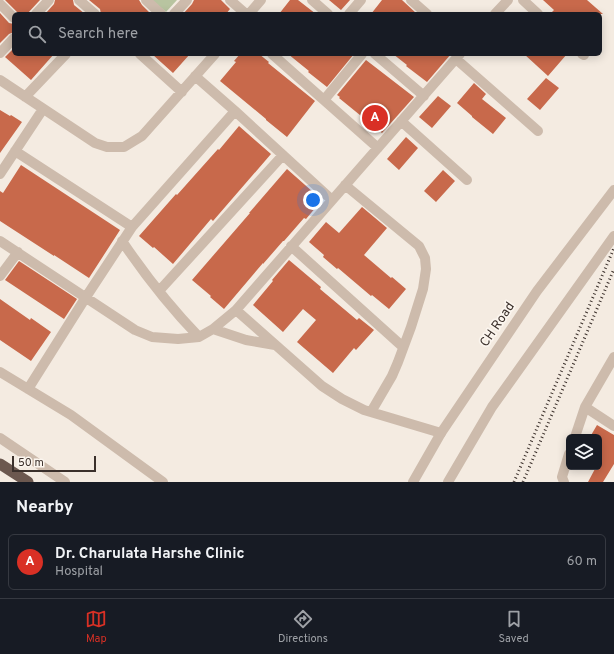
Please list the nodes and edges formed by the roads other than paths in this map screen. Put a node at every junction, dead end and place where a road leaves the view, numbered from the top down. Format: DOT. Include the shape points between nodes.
graph roads {
  1 [pos="49,0"];
  2 [pos="79,0"];
  3 [pos="146,0"];
  4 [pos="187,0"];
  5 [pos="230,0"];
  6 [pos="262,0"];
  7 [pos="312,0"];
  8 [pos="361,0"];
  9 [pos="411,0"];
  10 [pos="508,0"];
  11 [pos="523,0"];
  12 [pos="0,4"];
  13 [pos="38,12"];
  14 [pos="93,12"];
  15 [pos="159,12"];
  16 [pos="176,12"];
  17 [pos="244,12"];
  18 [pos="251,12"];
  19 [pos="326,12"];
  20 [pos="351,12"];
  21 [pos="425,12"];
  22 [pos="497,12"];
  23 [pos="536,12"];
  24 [pos="12,16"];
  25 [pos="12,40"];
  26 [pos="0,53"];
  27 [pos="64,56"];
  28 [pos="142,56"];
  29 [pos="213,56"];
  30 [pos="274,56"];
  31 [pos="360,56"];
  32 [pos="377,56"];
  33 [pos="458,56"];
  34 [pos="195,76"];
  35 [pos="0,80"];
  36 [pos="182,92"];
  37 [pos="424,96"];
  38 [pos="25,97"];
  39 [pos="324,100"];
  40 [pos="43,108"];
  41 [pos="235,111"];
  42 [pos="401,122"];
  43 [pos="538,131"];
  44 [pos="378,148"];
  45 [pos="15,151"];
  46 [pos="283,155"];
  47 [pos="0,174"];
  48 [pos="467,180"];
  49 [pos="345,185"];
  50 [pos="614,190"];
  51 [pos="332,200"];
  52 [pos="132,227"];
  53 [pos="614,236"];
  54 [pos="0,240"];
  55 [pos="122,241"];
  56 [pos="291,246"];
  57 [pos="18,252"];
  58 [pos="0,276"];
  59 [pos="159,291"];
  60 [pos="86,297"];
  61 [pos="236,310"];
  62 [pos="214,329"];
  63 [pos="199,337"];
  64 [pos="276,345"];
  65 [pos="403,347"];
  66 [pos="614,357"];
  67 [pos="0,372"];
  68 [pos="28,389"];
  69 [pos="585,407"];
  70 [pos="371,412"];
  71 [pos="614,426"];
  72 [pos="441,433"];
  73 [pos="576,434"];
  74 [pos="0,438"];
  75 [pos="0,464"];
  76 [pos="566,464"];
  77 [pos="28,482"];
  78 [pos="65,482"];
  79 [pos="163,482"];
  80 [pos="413,482"];
  81 [pos="448,482"];
  82 [pos="564,482"];
  1 -- 13 [label="street"];
  2 -- 14 [label="street"];
  3 -- 15 [label="street"];
  4 -- 16 [label="street"];
  5 -- 17 [label="street"];
  6 -- 18 [label="street"];
  7 -- 19 [label="street"];
  8 -- 20 [label="street"];
  9 -- 21 [label="street"];
  10 -- 22 [label="street"];
  11 -- 23 [label="street"];
  12 -- 24 [label="street"];
  25 -- 26 [label="street"];
  27 -- 38 [label="street"];
  28 -- 36 [label="street"];
  29 -- 34 [label="street"];
  30 -- 39 [label="street"];
  31 -- 39 [label="street"];
  32 -- 37 [label="street"];
  33 -- 37 [label="street"];
  33 -- 43 [label="street"];
  34 -- 36 [label="street"];
  34 -- 41 [label="street"];
  35 -- 38 [label="street"];
  36 -- 40 [label="street" via="142,136 124,147 107,147 95,143"];
  37 -- 42 [label="street"];
  38 -- 40 [label="street"];
  39 -- 44 [label="street"];
  40 -- 45 [label="street"];
  41 -- 46 [label="street"];
  41 -- 52 [label="street"];
  42 -- 44 [label="street"];
  42 -- 48 [label="street"];
  44 -- 49 [label="street"];
  45 -- 47 [label="street"];
  45 -- 52 [label="street"];
  46 -- 51 [label="street"];
  46 -- 59 [label="street"];
  49 -- 51 [label="street"];
  49 -- 65 [label="street" via="419,246 425,258 423,289"];
  50 -- 72 [label="street, CH Road" via="537,291"];
  51 -- 56 [label="street"];
  52 -- 55 [label="street"];
  53 -- 81 [label="street" via="492,407"];
  54 -- 57 [label="street"];
  55 -- 59 [label="street"];
  55 -- 60 [label="street"];
  56 -- 61 [label="street"];
  56 -- 65 [label="street"];
  57 -- 58 [label="street"];
  57 -- 60 [label="street"];
  59 -- 63 [label="street"];
  60 -- 63 [label="street" via="135,330 152,337"];
  60 -- 68 [label="street"];
  61 -- 62 [label="street"];
  61 -- 64 [label="street"];
  62 -- 63 [label="street"];
  62 -- 64 [label="street" via="246,340"];
  64 -- 70 [label="street" via="322,386 342,399"];
  65 -- 70 [label="street" via="392,376"];
  66 -- 69 [label="street"];
  67 -- 68 [label="street"];
  68 -- 79 [label="street" via="71,415"];
  69 -- 71 [label="street"];
  69 -- 73 [label="street"];
  70 -- 72 [label="street"];
  72 -- 80 [label="street, CH Road"];
  74 -- 78 [label="street"];
  75 -- 77 [label="highway"];
  76 -- 82 [label="street" via="562,477"];
}
